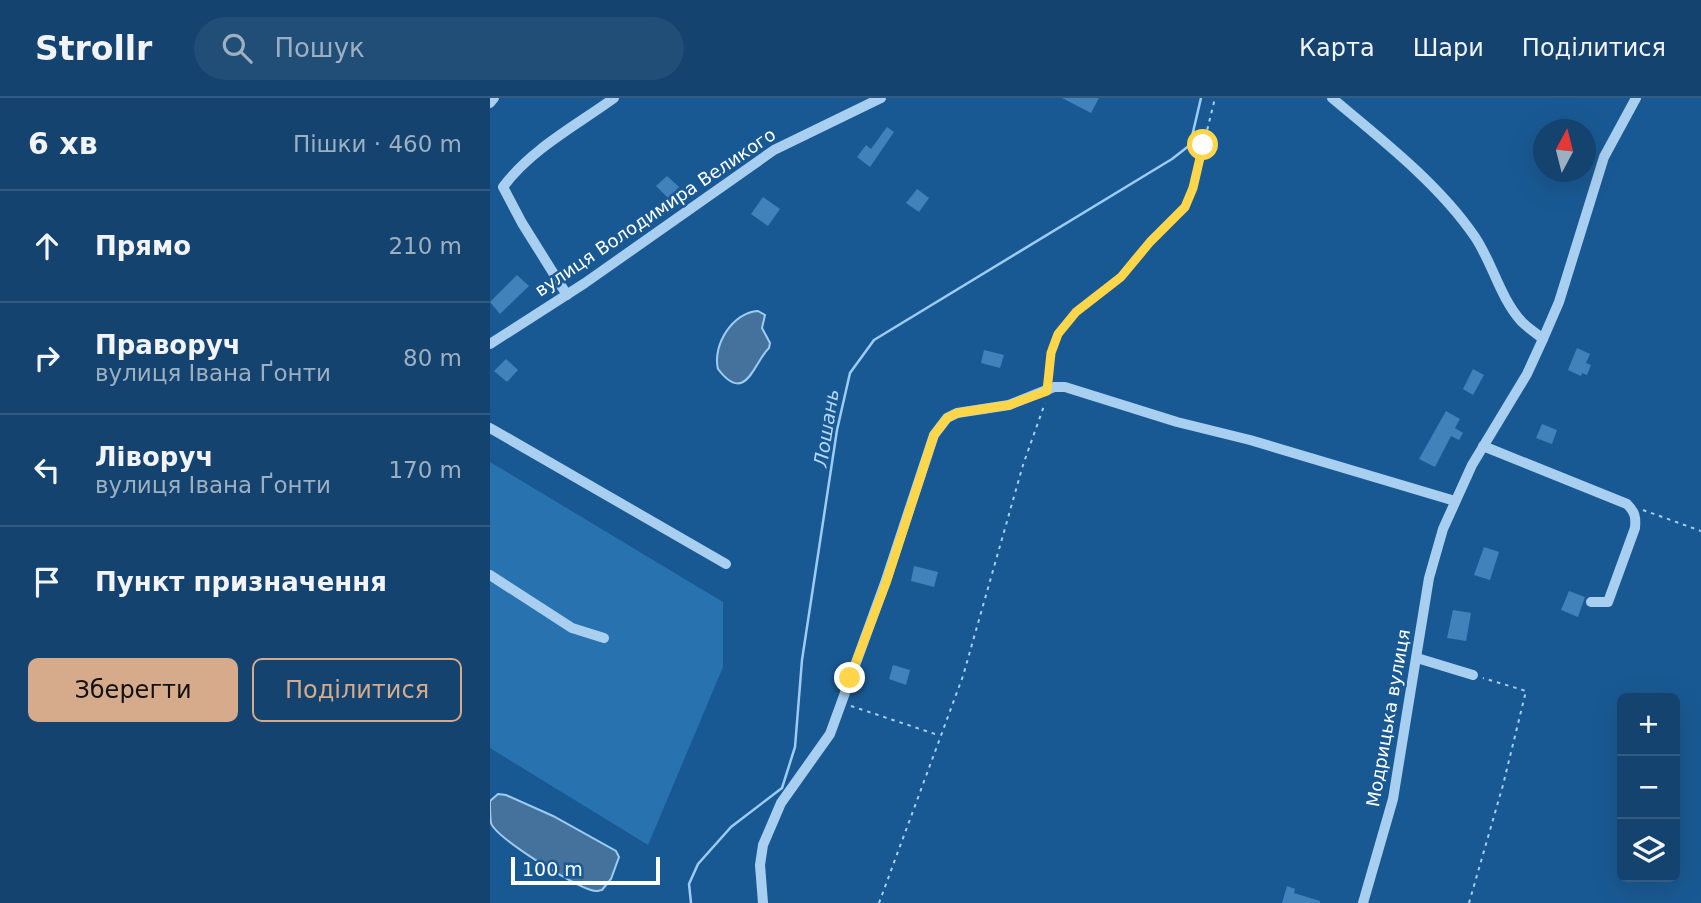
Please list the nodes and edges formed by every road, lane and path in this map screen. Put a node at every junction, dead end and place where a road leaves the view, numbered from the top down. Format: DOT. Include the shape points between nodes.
graph roads {
  1 [pos="494,98"];
  2 [pos="614,98"];
  3 [pos="881,98"];
  4 [pos="1215,98"];
  5 [pos="1332,98"];
  6 [pos="1636,98"];
  7 [pos="490,103"];
  8 [pos="490,184"];
  9 [pos="503,187"];
  10 [pos="566,295"];
  11 [pos="1543,339"];
  12 [pos="490,344"];
  13 [pos="1047,391"];
  14 [pos="490,428"];
  15 [pos="1483,446"];
  16 [pos="1455,501"];
  17 [pos="1627,504"];
  18 [pos="1701,531"];
  19 [pos="726,565"];
  20 [pos="490,575"];
  21 [pos="1591,602"];
  22 [pos="604,638"];
  23 [pos="1417,658"];
  24 [pos="1474,675"];
  25 [pos="842,704"];
  26 [pos="939,736"];
  27 [pos="763,903"];
  28 [pos="879,903"];
  29 [pos="1363,903"];
  30 [pos="1469,903"];
  1 -- 7 [label="street"];
  2 -- 9 [label="street" via="542,149"];
  3 -- 10 [label="street, вулиця Володимира Великого" via="774,150"];
  4 -- 13 [label="path" via="1185,207 1121,277 1066,321 1053,343"];
  5 -- 11 [label="street" via="1456,213 1476,239 1507,302"];
  6 -- 11 [label="street, Модрицька вулиця" via="1604,156"];
  8 -- 9 [label="street"];
  9 -- 10 [label="street"];
  10 -- 12 [label="street, вулиця Володимира Великого"];
  11 -- 15 [label="street, Модрицька вулиця"];
  13 -- 16 [label="street" via="1065,387"];
  13 -- 25 [label="street" via="1009,405 957,413 934,435"];
  13 -- 26 [label="path" via="962,676"];
  14 -- 19 [label="street"];
  15 -- 16 [label="street, Модрицька вулиця"];
  15 -- 17 [label="street"];
  16 -- 23 [label="street, Модрицька вулиця" via="1429,578"];
  17 -- 18 [label="path"];
  17 -- 21 [label="street" via="1636,517 1635,528 1608,602"];
  20 -- 22 [label="street" via="572,628"];
  23 -- 24 [label="street"];
  23 -- 29 [label="street, Модрицька вулиця" via="1393,799"];
  24 -- 30 [label="path" via="1526,691"];
  25 -- 26 [label="path"];
  25 -- 27 [label="street" via="830,734 781,803 763,845"];
  26 -- 28 [label="path"];
}
